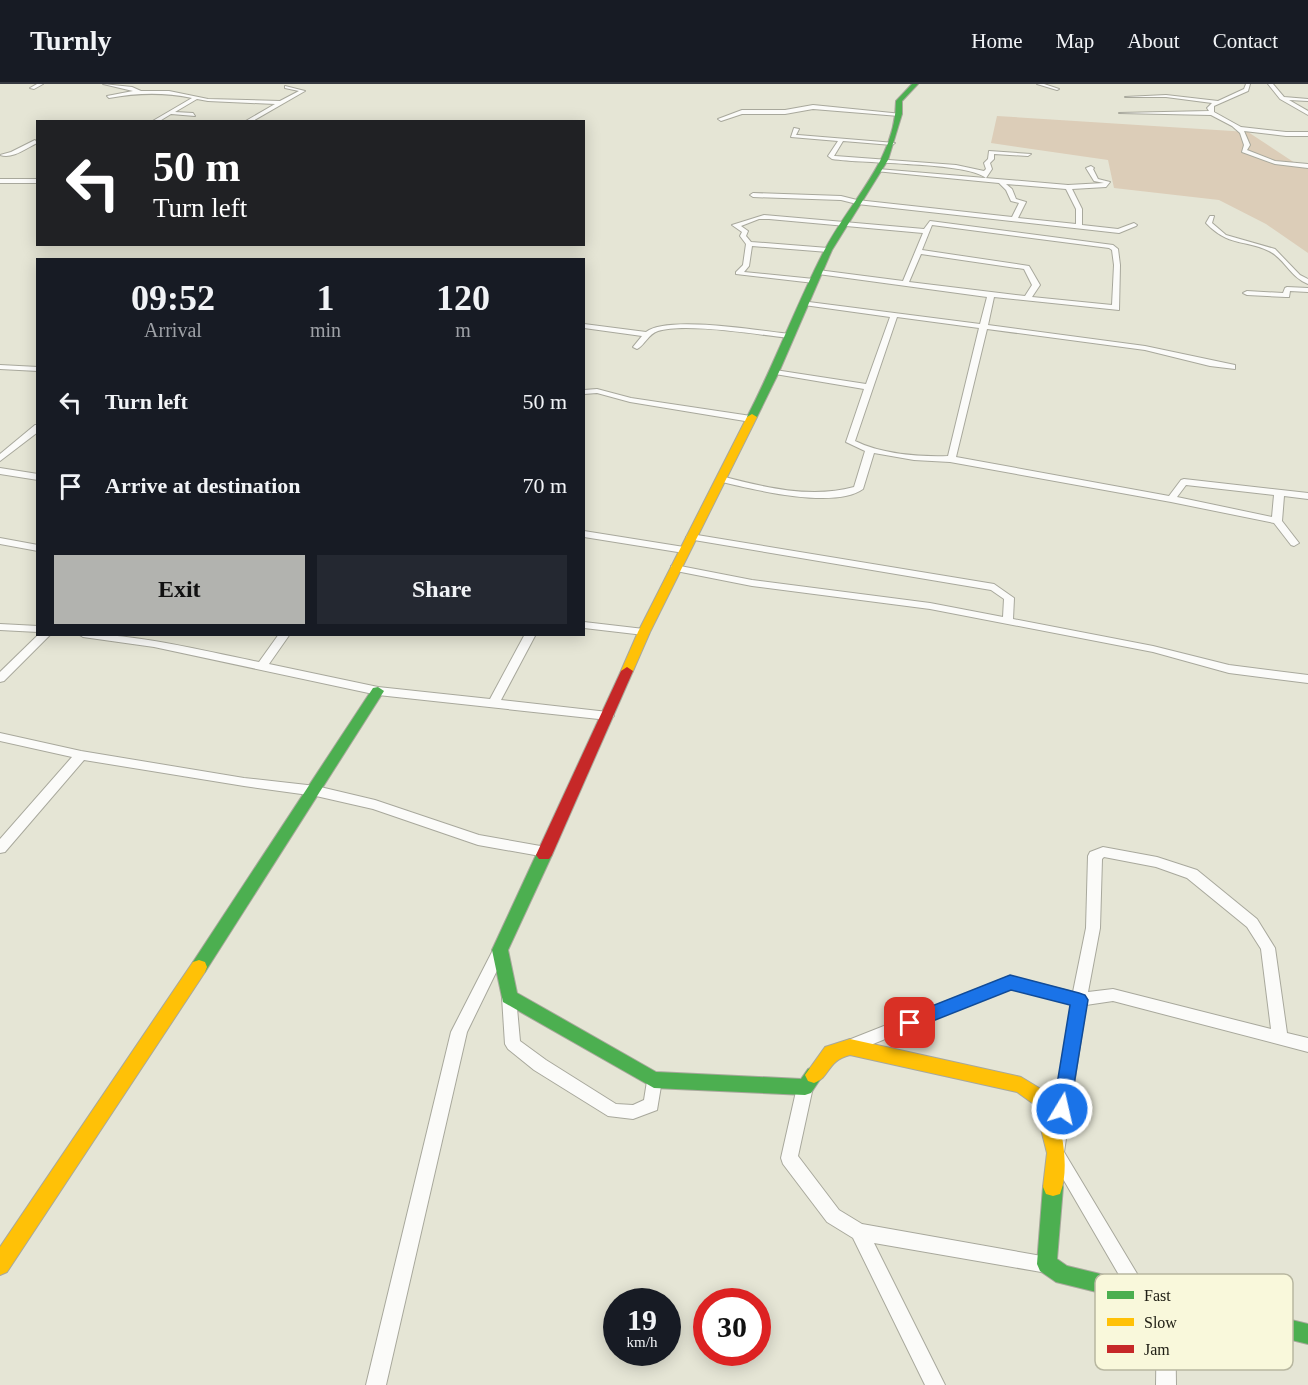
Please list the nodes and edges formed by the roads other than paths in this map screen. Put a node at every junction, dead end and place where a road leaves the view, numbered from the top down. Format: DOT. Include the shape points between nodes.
graph roads {
  1 [pos="41,84"];
  2 [pos="105,84"];
  3 [pos="915,84"];
  4 [pos="962,84"];
  5 [pos="987,84"];
  6 [pos="1039,84"];
  7 [pos="1248,84"];
  8 [pos="1270,84"];
  9 [pos="142,87"];
  10 [pos="287,87"];
  11 [pos="32,88"];
  12 [pos="1057,89"];
  13 [pos="134,90"];
  14 [pos="108,97"];
  15 [pos="1127,97"];
  16 [pos="196,98"];
  17 [pos="1282,98"];
  18 [pos="1308,100"];
  19 [pos="1217,102"];
  20 [pos="280,103"];
  21 [pos="1122,112"];
  22 [pos="171,113"];
  23 [pos="1212,113"];
  24 [pos="1308,113"];
  25 [pos="899,114"];
  26 [pos="193,115"];
  27 [pos="721,119"];
  28 [pos="157,120"];
  29 [pos="250,120"];
  30 [pos="796,129"];
  31 [pos="1241,129"];
  32 [pos="1308,134"];
  33 [pos="841,140"];
  34 [pos="35,142"];
  35 [pos="1028,154"];
  36 [pos="888,156"];
  37 [pos="1,157"];
  38 [pos="931,157"];
  39 [pos="1308,166"];
  40 [pos="956,167"];
  41 [pos="1091,168"];
  42 [pos="985,174"];
  43 [pos="0,181"];
  44 [pos="36,181"];
  45 [pos="992,181"];
  46 [pos="1001,182"];
  47 [pos="1068,187"];
  48 [pos="753,195"];
  49 [pos="857,202"];
  50 [pos="932,209"];
  51 [pos="1212,217"];
  52 [pos="1014,219"];
  53 [pos="842,225"];
  54 [pos="1134,225"];
  55 [pos="928,227"];
  56 [pos="1079,227"];
  57 [pos="749,244"];
  58 [pos="828,250"];
  59 [pos="917,251"];
  60 [pos="816,276"];
  61 [pos="906,282"];
  62 [pos="1308,282"];
  63 [pos="1308,290"];
  64 [pos="1247,293"];
  65 [pos="991,295"];
  66 [pos="1027,299"];
  67 [pos="804,303"];
  68 [pos="894,315"];
  69 [pos="585,326"];
  70 [pos="982,327"];
  71 [pos="646,334"];
  72 [pos="790,336"];
  73 [pos="637,347"];
  74 [pos="0,367"];
  75 [pos="10,368"];
  76 [pos="1232,368"];
  77 [pos="36,369"];
  78 [pos="776,372"];
  79 [pos="0,375"];
  80 [pos="870,387"];
  81 [pos="585,392"];
  82 [pos="752,419"];
  83 [pos="36,429"];
  84 [pos="870,450"];
  85 [pos="0,458"];
  86 [pos="950,459"];
  87 [pos="0,471"];
  88 [pos="36,477"];
  89 [pos="721,479"];
  90 [pos="1279,494"];
  91 [pos="1308,496"];
  92 [pos="1171,499"];
  93 [pos="1277,521"];
  94 [pos="585,534"];
  95 [pos="691,537"];
  96 [pos="0,541"];
  97 [pos="1294,543"];
  98 [pos="36,548"];
  99 [pos="684,550"];
  100 [pos="675,568"];
  101 [pos="1008,621"];
  102 [pos="585,625"];
  103 [pos="0,627"];
  104 [pos="36,629"];
  105 [pos="644,632"];
  106 [pos="44,636"];
  107 [pos="97,636"];
  108 [pos="284,636"];
  109 [pos="530,636"];
  110 [pos="261,667"];
  111 [pos="0,678"];
  112 [pos="1308,679"];
  113 [pos="378,691"];
  114 [pos="493,704"];
  115 [pos="609,716"];
  116 [pos="0,738"];
  117 [pos="81,755"];
  118 [pos="316,791"];
  119 [pos="0,848"];
  120 [pos="546,852"];
  121 [pos="500,950"];
  122 [pos="509,997"];
  123 [pos="1079,1000"];
  124 [pos="1280,1039"];
  125 [pos="1308,1045"];
  126 [pos="850,1047"];
  127 [pos="654,1080"];
  128 [pos="805,1087"];
  129 [pos="1056,1153"];
  130 [pos="859,1232"];
  131 [pos="1,1260"];
  132 [pos="1047,1264"];
  133 [pos="1128,1274"];
  134 [pos="1095,1283"];
  135 [pos="1293,1330"];
  136 [pos="1308,1334"];
  137 [pos="376,1385"];
  138 [pos="935,1385"];
  1 -- 11 [label="street"];
  2 -- 13 [label="street"];
  3 -- 25 [label="street" via="898,101"];
  4 -- 5 [label="street"];
  6 -- 12 [label="street"];
  7 -- 19 [label="street" via="1246,90"];
  8 -- 17 [label="street"];
  9 -- 13 [label="street"];
  10 -- 20 [label="street" via="303,91"];
  13 -- 14 [label="street"];
  13 -- 16 [label="street"];
  15 -- 19 [label="street"];
  16 -- 20 [label="street"];
  16 -- 22 [label="street"];
  17 -- 18 [label="street"];
  17 -- 24 [label="street"];
  19 -- 23 [label="street" via="1210,108"];
  20 -- 29 [label="street"];
  21 -- 23 [label="street"];
  22 -- 26 [label="street"];
  22 -- 28 [label="street"];
  23 -- 31 [label="street"];
  25 -- 27 [label="street" via="813,108 742,112"];
  25 -- 36 [label="street"];
  30 -- 33 [label="street" via="793,136"];
  31 -- 32 [label="street"];
  31 -- 39 [label="street" via="1247,145 1244,151 1250,155 1281,164"];
  33 -- 36 [label="street"];
  33 -- 36 [label="street" via="831,156 834,158"];
  34 -- 37 [label="street"];
  35 -- 42 [label="street" via="991,152"];
  36 -- 40 [label="street"];
  36 -- 45 [label="street"];
  36 -- 49 [label="street"];
  38 -- 40 [label="street" via="947,160"];
  40 -- 42 [label="street"];
  41 -- 47 [label="street" via="1096,180 1107,182 1106,185"];
  42 -- 45 [label="street"];
  43 -- 44 [label="street"];
  45 -- 46 [label="street"];
  46 -- 47 [label="street"];
  46 -- 52 [label="street" via="1009,189 1012,200 1023,202"];
  47 -- 56 [label="street" via="1079,209"];
  48 -- 49 [label="street"];
  49 -- 50 [label="street"];
  49 -- 53 [label="street"];
  50 -- 52 [label="street"];
  50 -- 55 [label="street"];
  51 -- 62 [label="street" via="1209,223 1224,236 1273,250"];
  52 -- 56 [label="street"];
  53 -- 55 [label="street"];
  53 -- 57 [label="street" via="756,216 735,225 745,231 743,236"];
  53 -- 58 [label="street"];
  54 -- 56 [label="street" via="1119,231"];
  55 -- 59 [label="street"];
  55 -- 66 [label="street" via="1083,242 1115,249 1116,308"];
  57 -- 58 [label="street"];
  57 -- 60 [label="street" via="746,266 738,273"];
  58 -- 60 [label="street"];
  59 -- 61 [label="street"];
  59 -- 66 [label="street" via="1027,267 1036,285"];
  60 -- 61 [label="street"];
  60 -- 67 [label="street"];
  61 -- 65 [label="street"];
  63 -- 64 [label="street" via="1287,289 1286,295"];
  65 -- 66 [label="street"];
  65 -- 70 [label="street"];
  67 -- 68 [label="street"];
  67 -- 72 [label="street"];
  68 -- 70 [label="street"];
  68 -- 80 [label="street"];
  69 -- 71 [label="street"];
  70 -- 76 [label="street" via="1145,348"];
  70 -- 86 [label="street"];
  71 -- 72 [label="street" via="660,328 690,328"];
  71 -- 73 [label="street"];
  72 -- 78 [label="street"];
  74 -- 75 [label="street"];
  75 -- 77 [label="street"];
  75 -- 79 [label="street"];
  78 -- 80 [label="street"];
  78 -- 82 [label="street"];
  80 -- 84 [label="street" via="850,442"];
  81 -- 82 [label="street"];
  82 -- 89 [label="street"];
  83 -- 85 [label="street"];
  84 -- 86 [label="street"];
  84 -- 89 [label="street" via="858,489 848,494 811,494"];
  86 -- 92 [label="street"];
  87 -- 88 [label="street"];
  89 -- 95 [label="street"];
  90 -- 91 [label="street"];
  90 -- 92 [label="street" via="1184,482"];
  90 -- 93 [label="street"];
  92 -- 93 [label="street"];
  93 -- 97 [label="street"];
  94 -- 99 [label="street"];
  95 -- 99 [label="street"];
  95 -- 101 [label="street" via="994,587 1009,598"];
  96 -- 98 [label="street"];
  99 -- 100 [label="street"];
  100 -- 101 [label="street"];
  100 -- 105 [label="street"];
  101 -- 112 [label="street" via="1153,649 1229,669"];
  102 -- 105 [label="street"];
  103 -- 104 [label="street"];
  105 -- 115 [label="street"];
  106 -- 111 [label="street"];
  107 -- 110 [label="street"];
  108 -- 110 [label="street"];
  109 -- 114 [label="street"];
  110 -- 113 [label="street"];
  113 -- 114 [label="street"];
  113 -- 118 [label="street"];
  114 -- 115 [label="street"];
  115 -- 120 [label="street"];
  116 -- 117 [label="street"];
  117 -- 118 [label="street"];
  117 -- 119 [label="street"];
  118 -- 120 [label="street" via="375,805 478,840"];
  118 -- 131 [label="street"];
  120 -- 121 [label="street"];
  121 -- 122 [label="street"];
  121 -- 137 [label="street" via="459,1032"];
  122 -- 127 [label="street"];
  122 -- 127 [label="street" via="513,1044 614,1111 633,1112 651,1105"];
  123 -- 124 [label="street" via="1113,995"];
  123 -- 124 [label="street" via="1094,928 1095,856 1103,852 1157,861 1192,874 1252,923 1268,948"];
  123 -- 126 [label="street" via="1010,982"];
  123 -- 129 [label="street"];
  124 -- 125 [label="street"];
  126 -- 128 [label="street" via="831,1052"];
  126 -- 129 [label="street" via="1021,1085 1043,1100"];
  127 -- 128 [label="street"];
  128 -- 130 [label="street" via="789,1158 833,1216"];
  129 -- 132 [label="street"];
  129 -- 133 [label="street"];
  130 -- 132 [label="street"];
  130 -- 138 [label="street"];
  132 -- 134 [label="street" via="1063,1275"];
  135 -- 136 [label="street"];
}
